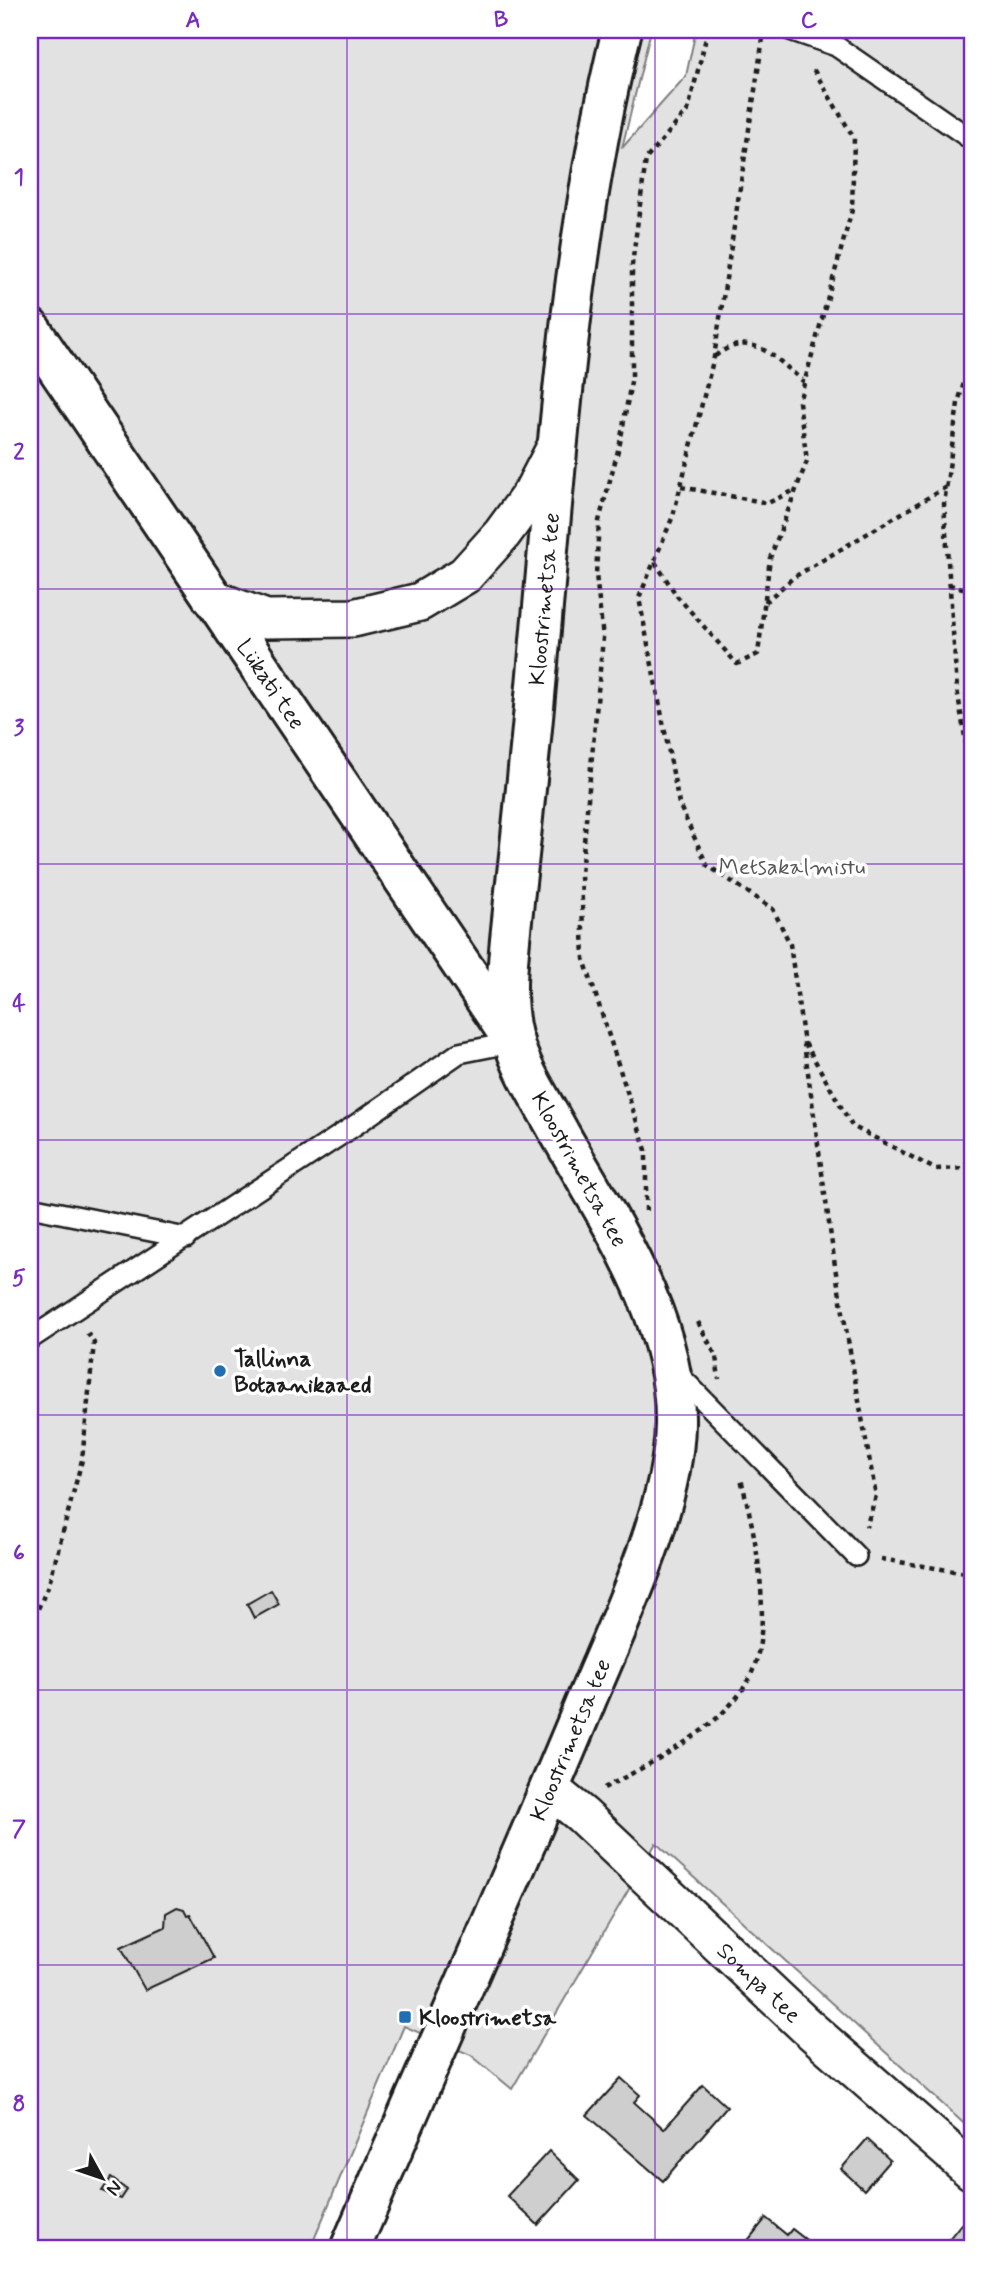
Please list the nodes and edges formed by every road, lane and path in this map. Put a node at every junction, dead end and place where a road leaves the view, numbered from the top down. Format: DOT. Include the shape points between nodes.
graph roads {
  1 [pos="622,30"];
  2 [pos="708,30"];
  3 [pos="765,30"];
  4 [pos="790,30"];
  5 [pos="972,140"];
  6 [pos="30,328"];
  7 [pos="972,355"];
  8 [pos="714,357"];
  9 [pos="804,382"];
  10 [pos="559,441"];
  11 [pos="681,486"];
  12 [pos="947,486"];
  13 [pos="796,490"];
  14 [pos="654,561"];
  15 [pos="950,585"];
  16 [pos="972,590"];
  17 [pos="212,599"];
  18 [pos="764,603"];
  19 [pos="972,780"];
  20 [pos="803,1039"];
  21 [pos="514,1042"];
  22 [pos="972,1168"];
  23 [pos="30,1207"];
  24 [pos="646,1214"];
  25 [pos="186,1238"];
  26 [pos="74,1313"];
  27 [pos="697,1321"];
  28 [pos="30,1339"];
  29 [pos="668,1363"];
  30 [pos="726,1419"];
  31 [pos="740,1473"];
  32 [pos="856,1556"];
  33 [pos="972,1574"];
  34 [pos="30,1627"];
  35 [pos="550,1789"];
  36 [pos="597,1791"];
  37 [pos="972,2171"];
  38 [pos="350,2249"];
  1 -- 10 [label="main road, Kloostrimetsa tee" via="591,172"];
  2 -- 24 [label="path" via="688,110 646,159 632,265 632,376 599,521 596,574 603,638 581,874 584,959 646,1150"];
  3 -- 8 [label="path"];
  4 -- 5 [label="lane" via="836,46"];
  4 -- 9 [label="path" via="853,138 852,210"];
  6 -- 17 [label="main road, Lükati tee"];
  7 -- 12 [label="path" via="958,403"];
  8 -- 9 [label="path" via="730,344 760,345"];
  8 -- 11 [label="path"];
  9 -- 13 [label="path" via="799,402 807,461"];
  10 -- 17 [label="street" via="532,493 502,534 465,575 420,602 353,618 266,619"];
  10 -- 21 [label="main road, Kloostrimetsa tee" via="509,959"];
  11 -- 13 [label="path" via="768,502"];
  11 -- 14 [label="path"];
  12 -- 15 [label="path" via="944,504"];
  12 -- 18 [label="path" via="794,577"];
  13 -- 18 [label="path" via="770,558"];
  14 -- 18 [label="path" via="677,596 737,664 758,654"];
  14 -- 20 [label="path" via="639,598 679,804 707,865 773,909 790,944"];
  15 -- 16 [label="path"];
  15 -- 19 [label="path" via="957,689"];
  17 -- 21 [label="main road, Lükati tee"];
  20 -- 22 [label="path" via="852,1126 935,1169"];
  20 -- 32 [label="path" via="836,1273 876,1496"];
  21 -- 25 [label="lane" via="459,1054"];
  21 -- 29 [label="main road, Kloostrimetsa tee" via="538,1095 624,1248 651,1308"];
  23 -- 25 [label="lane"];
  25 -- 26 [label="lane"];
  26 -- 28 [label="lane"];
  26 -- 34 [label="path" via="94,1343 82,1461 49,1584"];
  27 -- 30 [label="path" via="716,1356"];
  29 -- 30 [label="lane"];
  29 -- 35 [label="main road, Kloostrimetsa tee" via="675,1424 666,1487 634,1586"];
  30 -- 32 [label="lane"];
  31 -- 36 [label="path" via="760,1582 760,1642 753,1671 735,1699 704,1729"];
  32 -- 33 [label="path"];
  35 -- 37 [label="street, Sompa tee" via="806,2026"];
  35 -- 38 [label="main road, Kloostrimetsa tee"];
}
